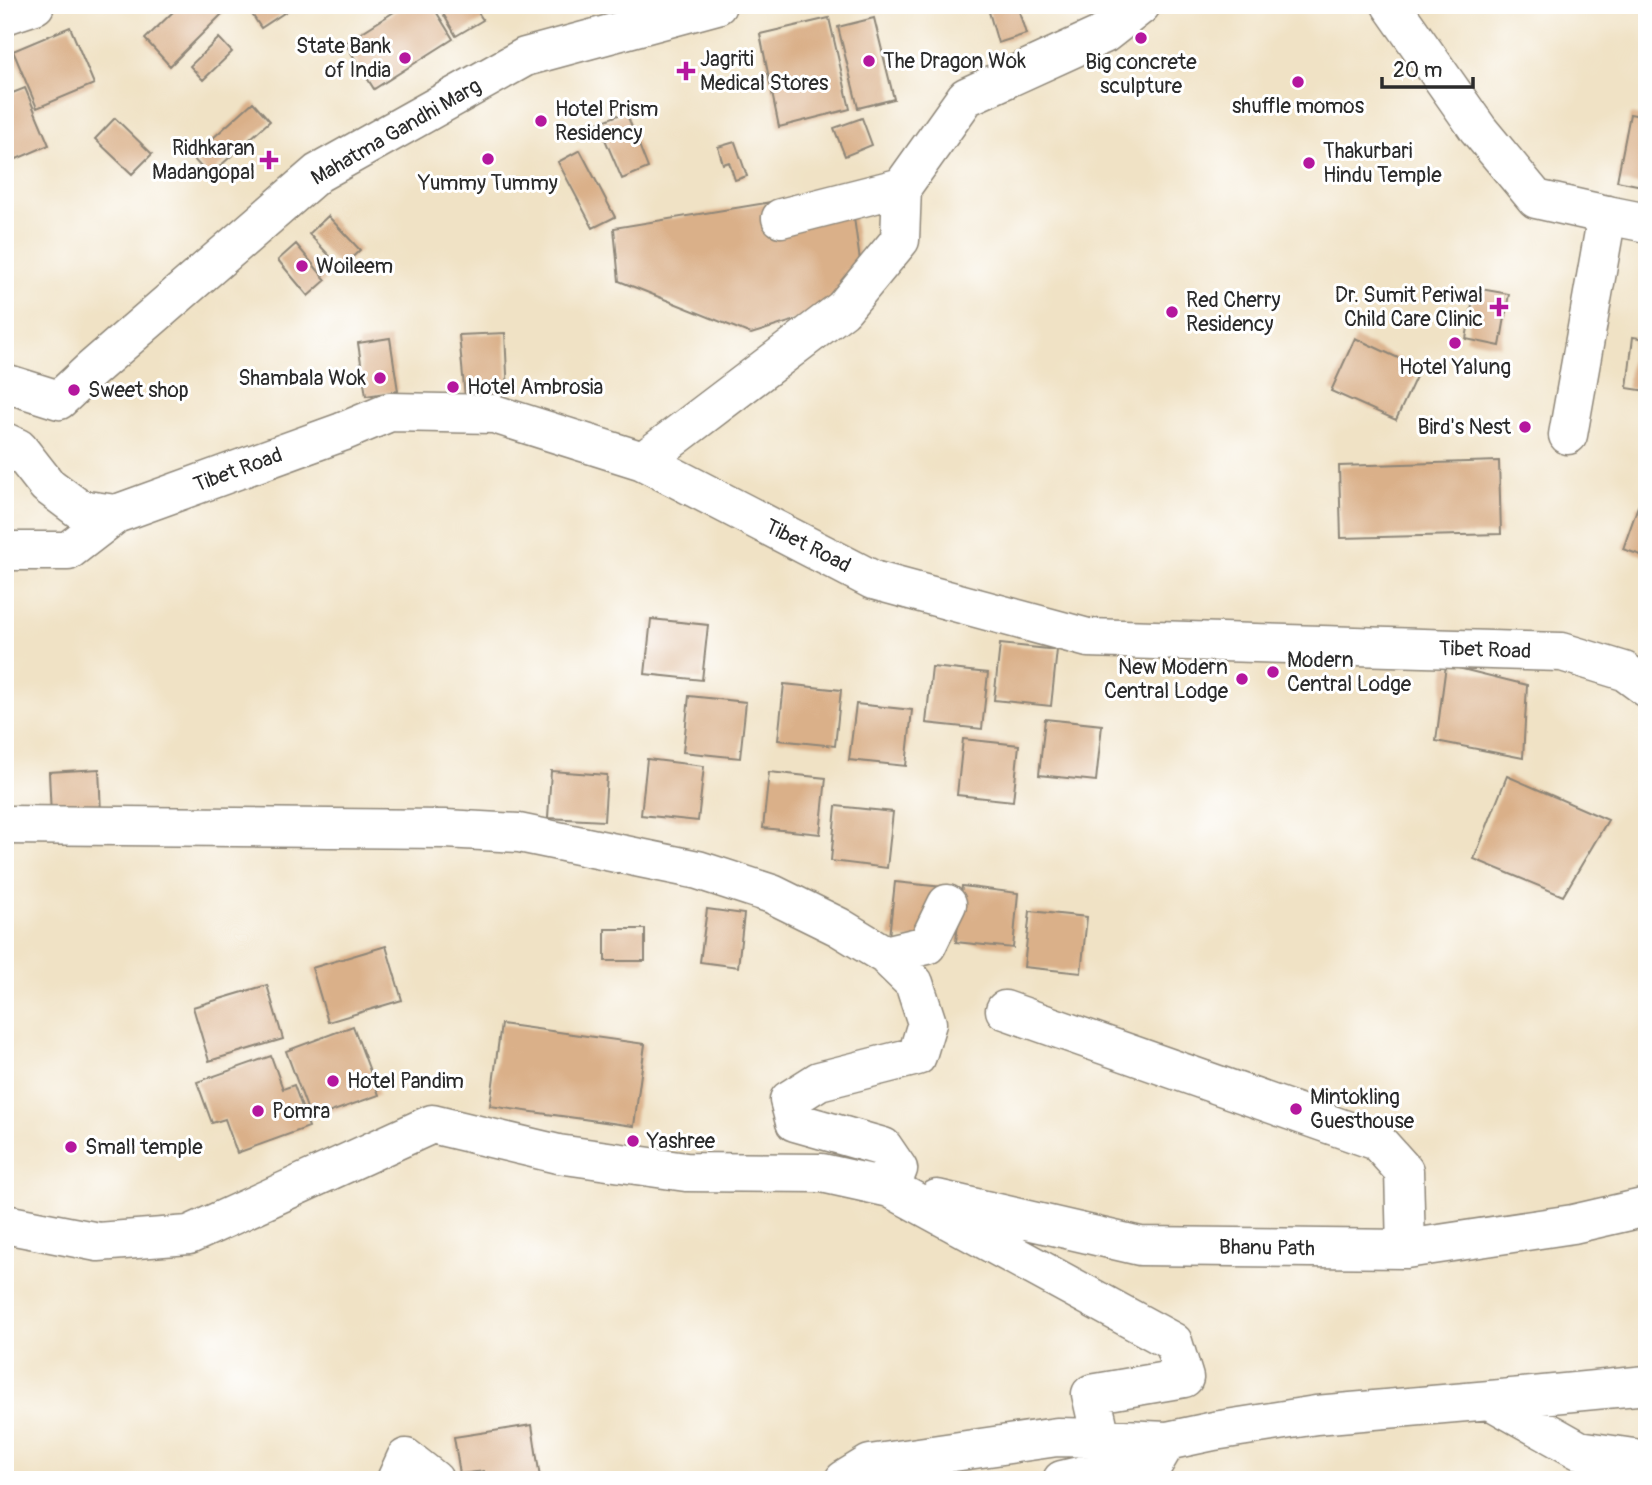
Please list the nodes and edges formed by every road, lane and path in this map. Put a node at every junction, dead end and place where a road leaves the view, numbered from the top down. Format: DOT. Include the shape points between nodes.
graph roads {
  1 [pos="35,5"];
  2 [pos="718,5"];
  3 [pos="1141,5"];
  4 [pos="1391,5"];
  5 [pos="5,15"];
  6 [pos="902,187"];
  7 [pos="1607,215"];
  8 [pos="781,218"];
  9 [pos="1647,223"];
  10 [pos="5,383"];
  11 [pos="1568,435"];
  12 [pos="12,445"];
  13 [pos="643,461"];
  14 [pos="116,514"];
  15 [pos="5,551"];
  16 [pos="1647,688"];
  17 [pos="5,825"];
  18 [pos="947,904"];
  19 [pos="886,955"];
  20 [pos="1005,1010"];
  21 [pos="890,1188"];
  22 [pos="1647,1207"];
  23 [pos="5,1224"];
  24 [pos="1406,1250"];
  25 [pos="1647,1385"];
  26 [pos="1490,1400"];
  27 [pos="1101,1438"];
  28 [pos="1167,1441"];
  29 [pos="1647,1460"];
  30 [pos="396,1480"];
  31 [pos="434,1480"];
  32 [pos="844,1480"];
  33 [pos="1062,1480"];
  1 -- 5 [label="street"];
  2 -- 10 [label="street, Mahatma Gandhi Marg" via="525,57 318,173 59,400"];
  3 -- 6 [label="street" via="1104,34 965,97"];
  4 -- 7 [label="street" via="1478,129 1536,199"];
  6 -- 8 [label="street"];
  6 -- 13 [label="street" via="900,240 843,309"];
  7 -- 9 [label="street"];
  7 -- 11 [label="street"];
  12 -- 14 [label="street, Tibet Road" via="47,485 79,509"];
  13 -- 14 [label="street, Tibet Road" via="494,414 390,412"];
  13 -- 16 [label="street, Tibet Road" via="873,580 1088,638 1562,652 1624,671"];
  14 -- 15 [label="street" via="68,551"];
  17 -- 19 [label="street" via="519,833 698,870 772,894"];
  18 -- 19 [label="street" via="928,945"];
  19 -- 21 [label="street" via="914,983 927,1023 917,1056 819,1081 789,1100 795,1122 883,1147 898,1168"];
  20 -- 24 [label="street" via="1377,1141 1404,1171"];
  21 -- 23 [label="street, Bhanu Path" via="822,1173 673,1170 558,1154 432,1124 190,1235 98,1242"];
  21 -- 24 [label="street, Bhanu Path" via="1140,1246"];
  21 -- 27 [label="street" via="1173,1342 1184,1378 1091,1394"];
  22 -- 24 [label="street, Bhanu Path" via="1573,1224"];
  25 -- 26 [label="street"];
  26 -- 28 [label="street" via="1316,1415"];
  26 -- 29 [label="street" via="1579,1450"];
  27 -- 28 [label="street"];
  27 -- 32 [label="street" via="1057,1437 870,1464"];
  28 -- 33 [label="street" via="1153,1465"];
  30 -- 31 [label="street" via="406,1458"];
}
